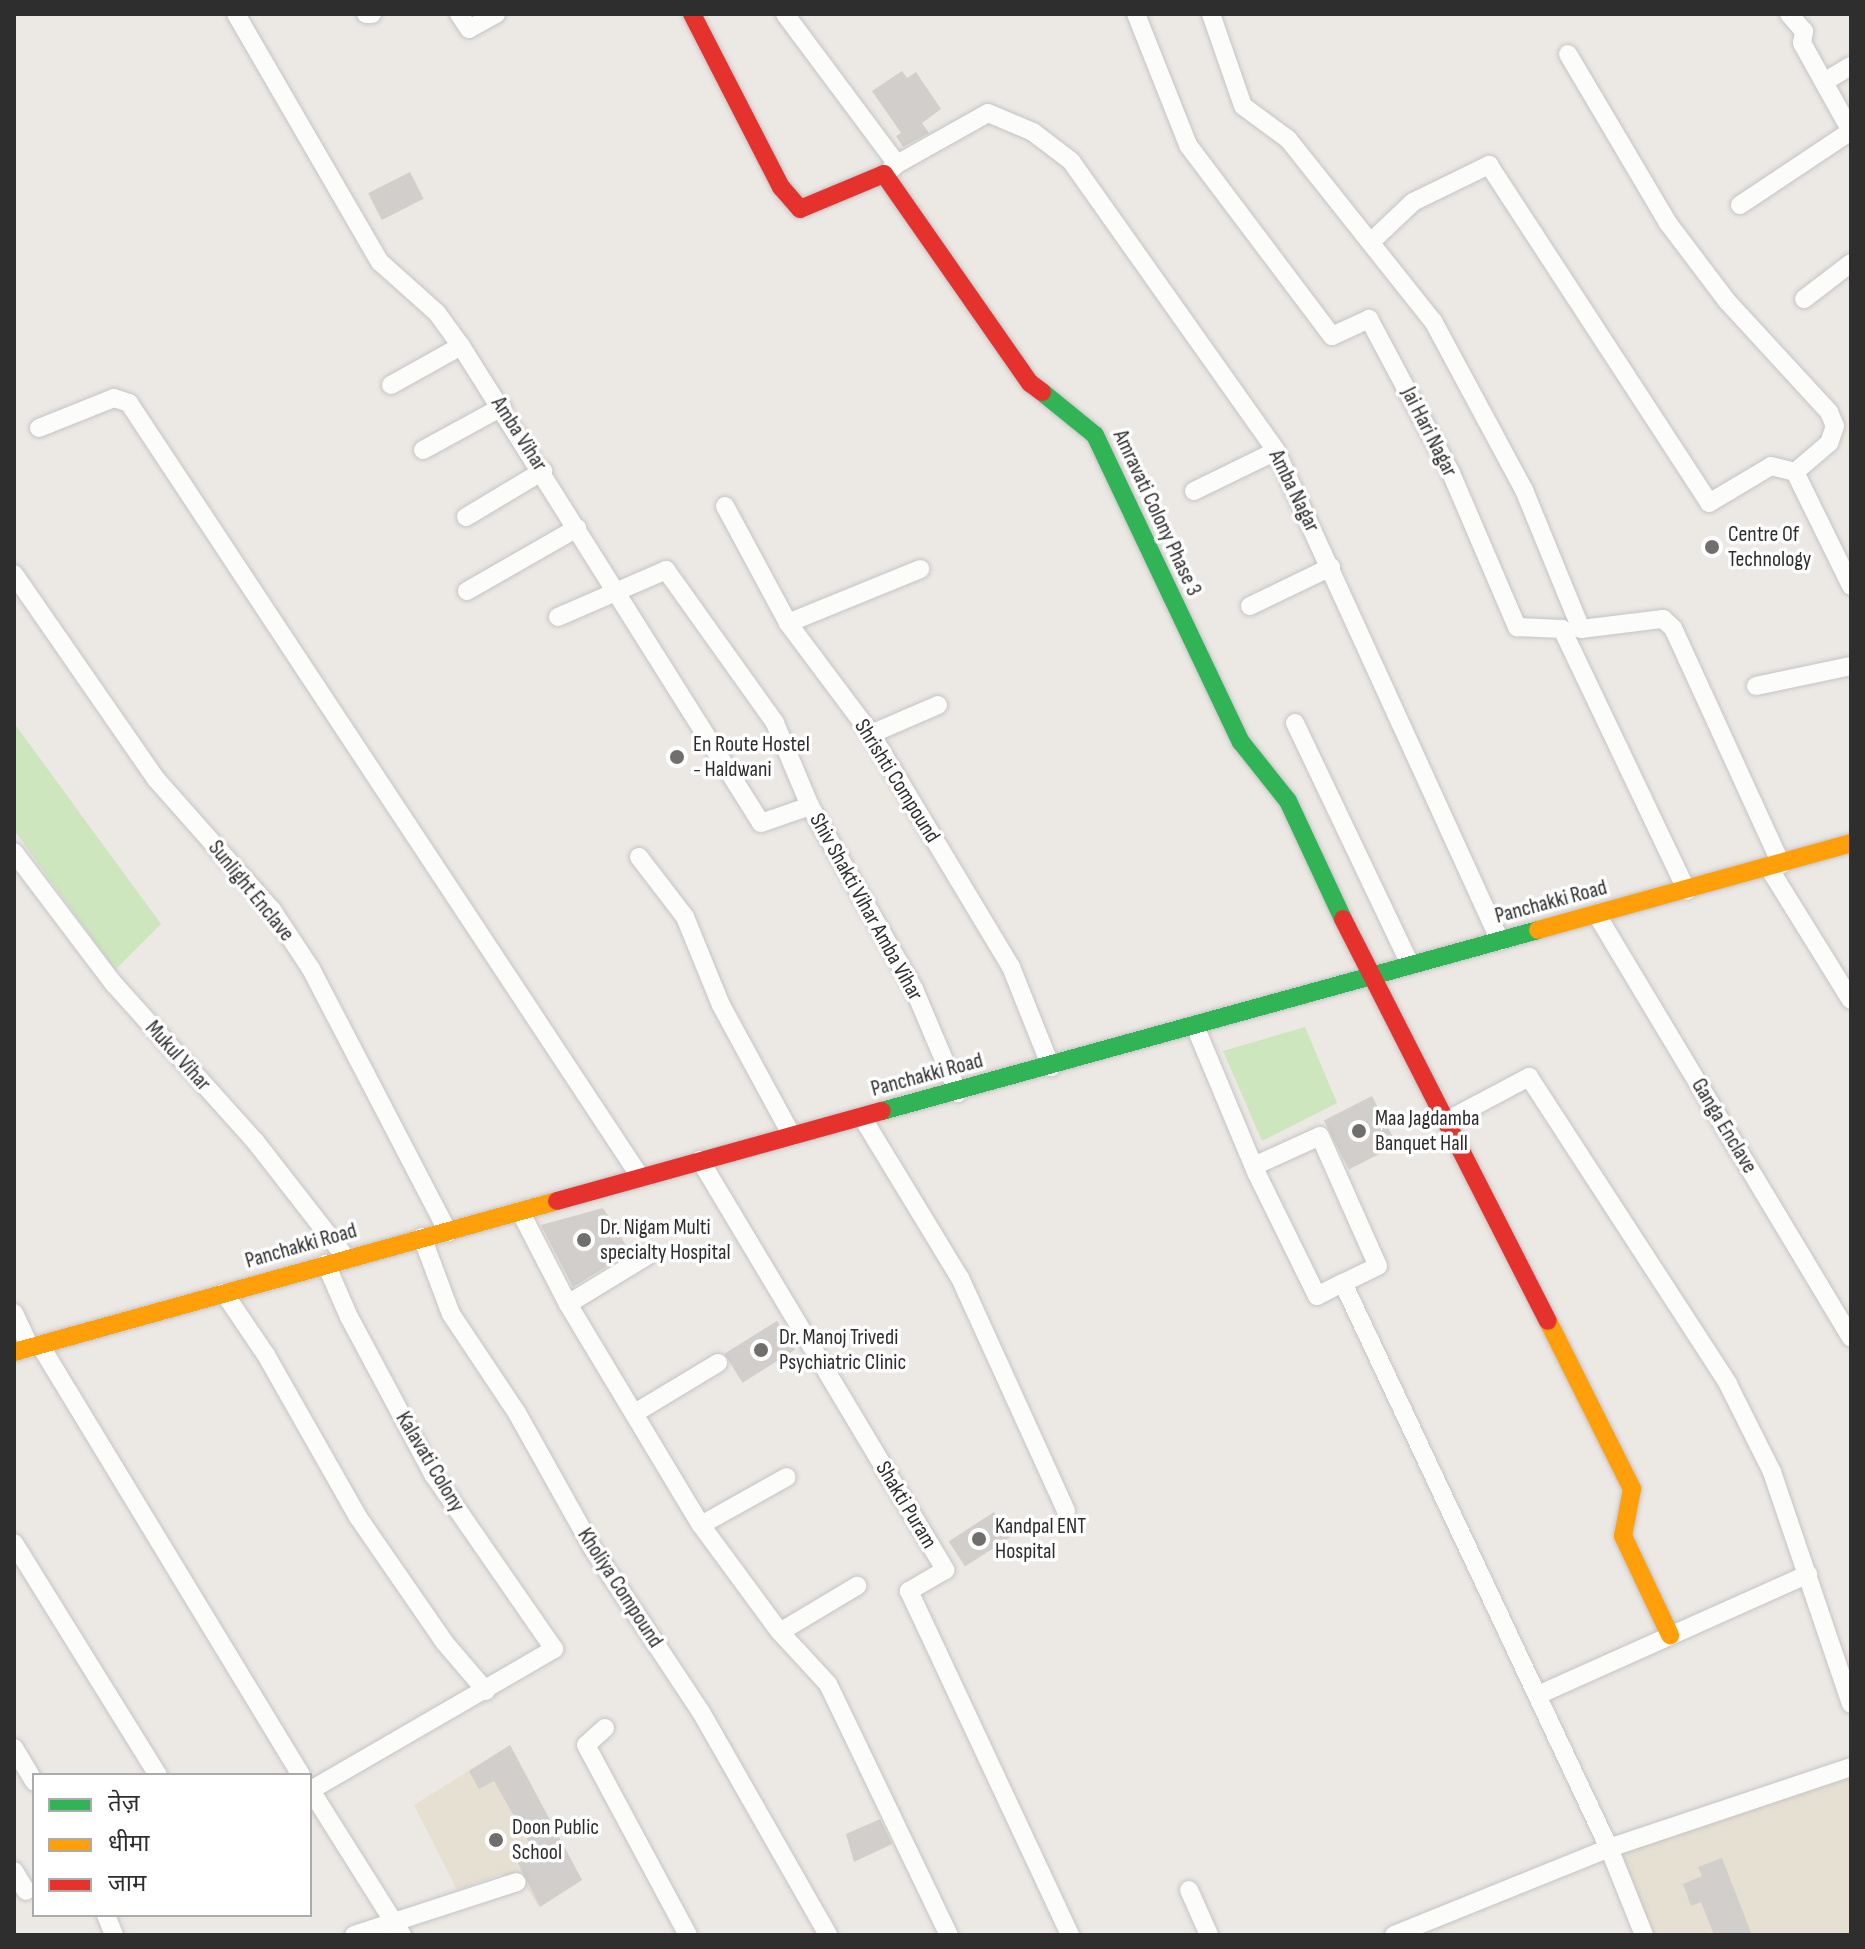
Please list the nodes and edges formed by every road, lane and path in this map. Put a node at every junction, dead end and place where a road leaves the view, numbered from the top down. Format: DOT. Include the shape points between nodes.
graph roads {
  1 [pos="236,14"];
  2 [pos="366,14"];
  3 [pos="372,14"];
  4 [pos="459,14"];
  5 [pos="496,14"];
  6 [pos="692,14"];
  7 [pos="785,14"];
  8 [pos="1211,14"];
  9 [pos="1789,14"];
  10 [pos="1143,17"];
  11 [pos="1568,54"];
  12 [pos="1851,66"];
  13 [pos="1824,82"];
  14 [pos="1851,131"];
  15 [pos="891,169"];
  16 [pos="1740,205"];
  17 [pos="1373,240"];
  18 [pos="1851,263"];
  19 [pos="1804,299"];
  20 [pos="461,346"];
  21 [pos="391,385"];
  22 [pos="502,407"];
  23 [pos="39,428"];
  24 [pos="423,450"];
  25 [pos="1276,451"];
  26 [pos="543,471"];
  27 [pos="1795,472"];
  28 [pos="1194,491"];
  29 [pos="725,506"];
  30 [pos="466,517"];
  31 [pos="577,528"];
  32 [pos="1331,567"];
  33 [pos="920,569"];
  34 [pos="14,574"];
  35 [pos="1851,586"];
  36 [pos="467,591"];
  37 [pos="617,593"];
  38 [pos="1250,606"];
  39 [pos="558,617"];
  40 [pos="788,623"];
  41 [pos="1572,629"];
  42 [pos="1851,666"];
  43 [pos="1756,686"];
  44 [pos="938,705"];
  45 [pos="1295,723"];
  46 [pos="871,734"];
  47 [pos="810,806"];
  48 [pos="1851,843"];
  49 [pos="14,852"];
  50 [pos="639,857"];
  51 [pos="1775,866"];
  52 [pos="1687,891"];
  53 [pos="1597,915"];
  54 [pos="1500,941"];
  55 [pos="1410,964"];
  56 [pos="1369,975"];
  57 [pos="1851,1000"];
  58 [pos="1195,1026"];
  59 [pos="1051,1067"];
  60 [pos="958,1093"];
  61 [pos="862,1117"];
  62 [pos="1448,1120"];
  63 [pos="792,1136"];
  64 [pos="700,1160"];
  65 [pos="1254,1166"];
  66 [pos="639,1175"];
  67 [pos="520,1211"];
  68 [pos="448,1232"];
  69 [pos="422,1237"];
  70 [pos="650,1254"];
  71 [pos="346,1258"];
  72 [pos="326,1264"];
  73 [pos="1343,1283"];
  74 [pos="224,1293"];
  75 [pos="568,1304"];
  76 [pos="14,1313"];
  77 [pos="1851,1338"];
  78 [pos="28,1349"];
  79 [pos="718,1363"];
  80 [pos="635,1413"];
  81 [pos="787,1477"];
  82 [pos="1066,1511"];
  83 [pos="701,1525"];
  84 [pos="14,1543"];
  85 [pos="1808,1574"];
  86 [pos="857,1586"];
  87 [pos="780,1632"];
  88 [pos="1670,1635"];
  89 [pos="486,1691"];
  90 [pos="1538,1695"];
  91 [pos="1851,1704"];
  92 [pos="605,1728"];
  93 [pos="14,1748"];
  94 [pos="1851,1767"];
  95 [pos="157,1773"];
  96 [pos="297,1773"];
  97 [pos="32,1778"];
  98 [pos="312,1788"];
  99 [pos="312,1792"];
  100 [pos="1609,1848"];
  101 [pos="14,1871"];
  102 [pos="517,1882"];
  103 [pos="1189,1890"];
  104 [pos="26,1891"];
  105 [pos="398,1929"];
  106 [pos="354,1935"];
  107 [pos="688,1935"];
  108 [pos="828,1935"];
  109 [pos="949,1935"];
  110 [pos="1070,1935"];
  111 [pos="1209,1935"];
  112 [pos="1394,1935"];
  113 [pos="1644,1935"];
  1 -- 20 [label="street, Amba Vihar" via="380,262 437,313"];
  2 -- 3 [label="street"];
  4 -- 5 [label="street" via="469,29"];
  6 -- 15 [label="street" via="781,187 800,209"];
  7 -- 15 [label="street"];
  8 -- 17 [label="street" via="1243,106 1288,139"];
  9 -- 13 [label="street" via="1804,31 1802,43"];
  10 -- 41 [label="street, Jai Hari Nagar" via="1188,145 1332,336 1369,319 1451,473 1517,627"];
  11 -- 27 [label="street" via="1668,223 1727,301 1829,412 1835,426 1829,443"];
  12 -- 13 [label="street"];
  13 -- 14 [label="street"];
  14 -- 16 [label="street"];
  15 -- 25 [label="street, Amba Nagar" via="988,113 1033,132 1071,161"];
  15 -- 56 [label="street, Amravati Colony Phase 3" via="1030,383 1095,435 1241,742 1288,801"];
  17 -- 27 [label="street" via="1413,202 1489,165 1709,503 1771,466"];
  17 -- 41 [label="street" via="1433,321 1516,477 1565,579"];
  18 -- 19 [label="street"];
  20 -- 21 [label="street"];
  20 -- 22 [label="street, Amba Vihar"];
  22 -- 24 [label="street"];
  22 -- 26 [label="street, Amba Vihar"];
  23 -- 66 [label="street" via="114,398 129,403"];
  25 -- 28 [label="street"];
  25 -- 32 [label="street, Amba Nagar"];
  26 -- 30 [label="street"];
  26 -- 31 [label="street, Amba Vihar"];
  27 -- 35 [label="street"];
  29 -- 40 [label="street, Shrishti Compound"];
  31 -- 36 [label="street"];
  31 -- 37 [label="street, Amba Vihar"];
  32 -- 38 [label="street"];
  32 -- 54 [label="street, Amba Nagar"];
  33 -- 40 [label="street"];
  34 -- 68 [label="street, Sunlight Enclave" via="156,779 272,910 311,969"];
  37 -- 39 [label="street"];
  37 -- 47 [label="street, Amba Vihar" via="761,823"];
  37 -- 47 [label="street, Shiv Shakti Vihar Amba Vihar" via="666,570 775,723"];
  40 -- 46 [label="street, Shrishti Compound"];
  41 -- 51 [label="street" via="1663,619 1673,628"];
  41 -- 52 [label="street"];
  42 -- 43 [label="street"];
  44 -- 46 [label="street"];
  45 -- 55 [label="street"];
  46 -- 59 [label="street, Shrishti Compound" via="1011,967"];
  47 -- 60 [label="street, Shiv Shakti Vihar Amba Vihar" via="914,989"];
  48 -- 51 [label="street, Panchakki Road"];
  49 -- 71 [label="street, Mukul Vihar" via="114,984 255,1141"];
  50 -- 63 [label="street" via="685,917 721,1005"];
  51 -- 52 [label="street, Panchakki Road"];
  51 -- 57 [label="street"];
  52 -- 53 [label="street, Panchakki Road"];
  53 -- 54 [label="street, Panchakki Road"];
  53 -- 77 [label="street, Ganga Enclave"];
  54 -- 55 [label="street, Panchakki Road"];
  55 -- 56 [label="street, Panchakki Road"];
  56 -- 58 [label="street, Panchakki Road"];
  56 -- 62 [label="street, Amravati Colony Phase 3"];
  58 -- 59 [label="street, Panchakki Road"];
  58 -- 65 [label="street"];
  59 -- 60 [label="street, Panchakki Road"];
  60 -- 61 [label="street, Panchakki Road"];
  61 -- 63 [label="street, Panchakki Road"];
  61 -- 82 [label="street" via="960,1278"];
  62 -- 85 [label="street" via="1529,1077 1728,1384 1772,1472"];
  62 -- 88 [label="street, Amravati Colony Phase 3" via="1632,1489 1623,1536"];
  63 -- 64 [label="street, Panchakki Road"];
  64 -- 66 [label="street, Panchakki Road"];
  64 -- 110 [label="street, Shakti Puram" via="945,1570 909,1591"];
  65 -- 73 [label="street" via="1317,1296"];
  65 -- 73 [label="street" via="1320,1136 1378,1266"];
  66 -- 67 [label="street, Panchakki Road"];
  67 -- 68 [label="street, Panchakki Road"];
  67 -- 75 [label="street"];
  68 -- 69 [label="street, Panchakki Road"];
  69 -- 71 [label="street, Panchakki Road"];
  69 -- 108 [label="street, Kholiya Compound" via="451,1314 517,1413 593,1549 701,1712"];
  70 -- 75 [label="street"];
  71 -- 72 [label="street, Panchakki Road"];
  72 -- 74 [label="street, Panchakki Road"];
  72 -- 89 [label="street, Kalavati Colony" via="434,1476 554,1649"];
  73 -- 90 [label="street"];
  74 -- 78 [label="street, Panchakki Road"];
  74 -- 89 [label="street" via="266,1355 358,1517 445,1643"];
  75 -- 80 [label="street"];
  76 -- 78 [label="street"];
  78 -- 96 [label="street"];
  79 -- 80 [label="street"];
  80 -- 83 [label="street"];
  81 -- 83 [label="street"];
  83 -- 87 [label="street"];
  84 -- 95 [label="street"];
  85 -- 88 [label="street"];
  85 -- 91 [label="street"];
  86 -- 87 [label="street"];
  87 -- 109 [label="street" via="828,1684"];
  88 -- 90 [label="street"];
  89 -- 98 [label="street"];
  90 -- 100 [label="street"];
  92 -- 107 [label="street" via="586,1745"];
  93 -- 97 [label="street"];
  94 -- 100 [label="street"];
  99 -- 105 [label="street"];
  100 -- 112 [label="street"];
  100 -- 113 [label="street"];
  101 -- 104 [label="street"];
  102 -- 105 [label="street"];
  103 -- 111 [label="street"];
  105 -- 106 [label="street"];
}
